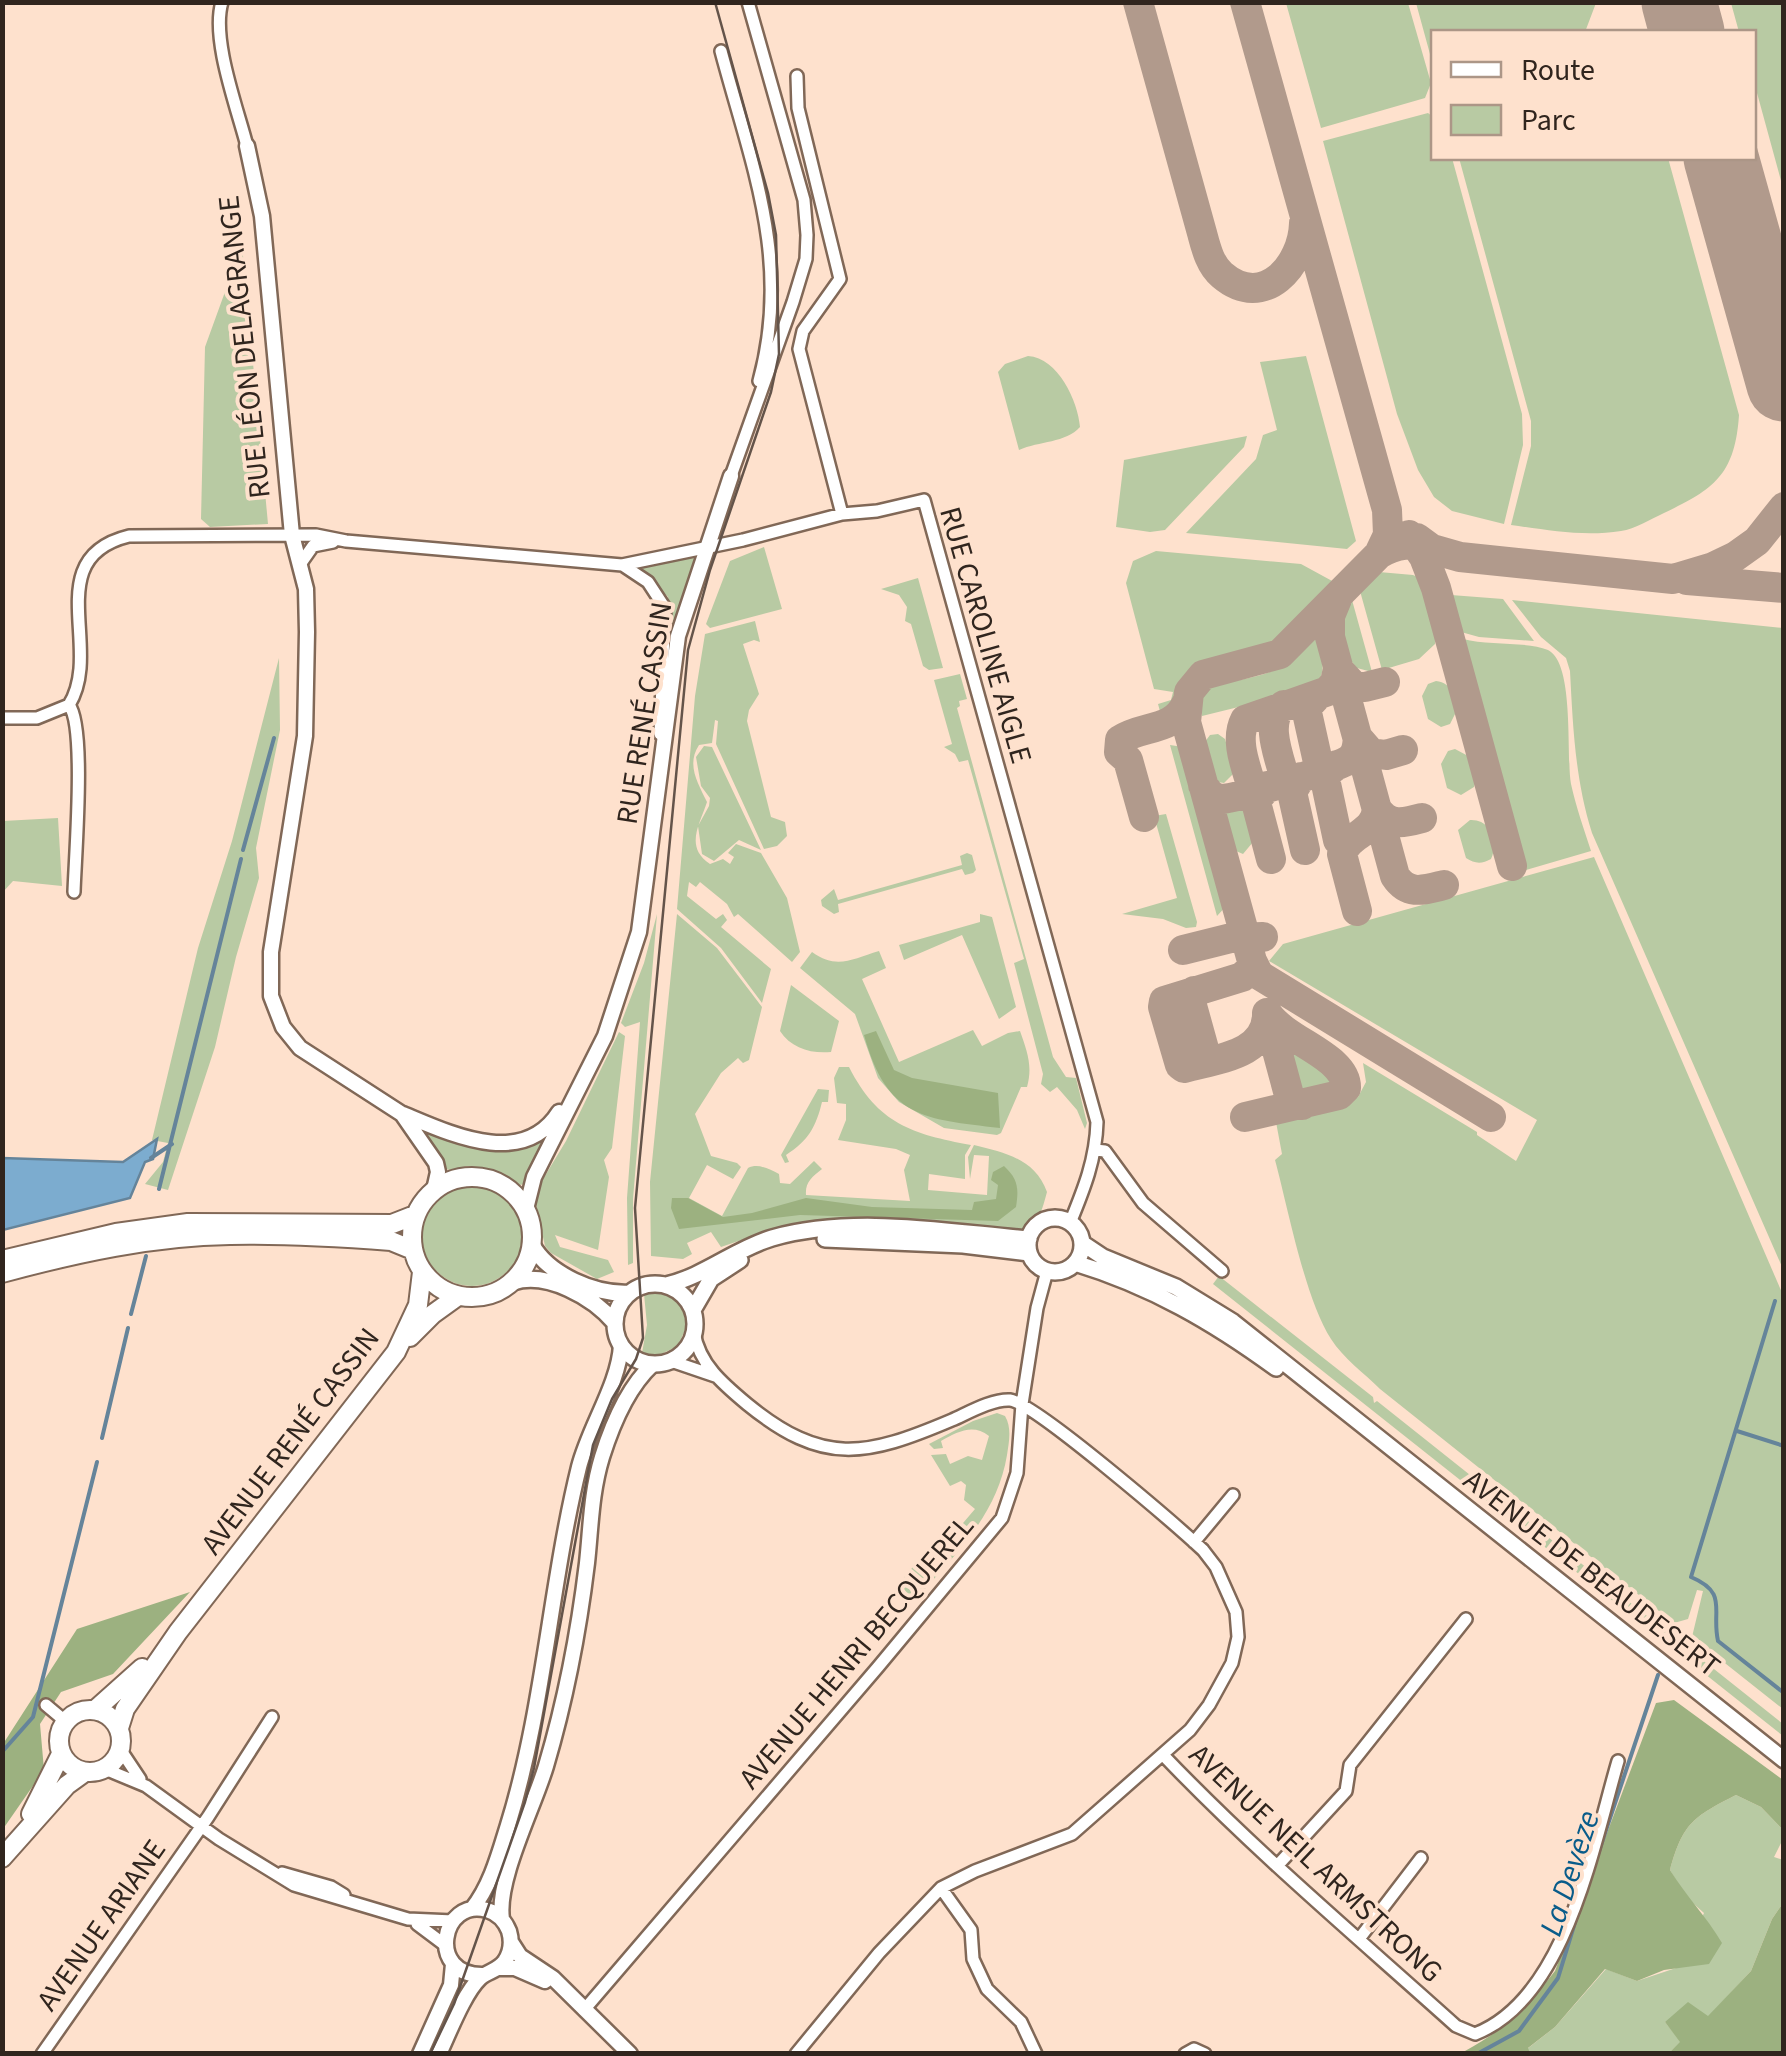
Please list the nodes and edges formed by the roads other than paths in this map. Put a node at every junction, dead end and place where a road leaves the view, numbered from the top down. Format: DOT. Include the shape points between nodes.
graph roads {
  1 [pos="222,2"];
  2 [pos="748,2"];
  3 [pos="721,50"];
  4 [pos="797,76"];
  5 [pos="247,146"];
  6 [pos="730,476"];
  7 [pos="842,514"];
  8 [pos="292,536"];
  9 [pos="342,541"];
  10 [pos="706,548"];
  11 [pos="301,562"];
  12 [pos="622,564"];
  13 [pos="68,705"];
  14 [pos="2,718"];
  15 [pos="660,773"];
  16 [pos="74,892"];
  17 [pos="620,990"];
  18 [pos="402,1114"];
  19 [pos="1095,1150"];
  20 [pos="434,1190"];
  21 [pos="526,1210"];
  22 [pos="416,1215"];
  23 [pos="281,1222"];
  24 [pos="1070,1223"];
  25 [pos="170,1239"];
  26 [pos="1082,1243"];
  27 [pos="532,1245"];
  28 [pos="1029,1246"];
  29 [pos="413,1250"];
  30 [pos="2,1260"];
  31 [pos="1075,1262"];
  32 [pos="1046,1271"];
  33 [pos="1222,1271"];
  34 [pos="422,1272"];
  35 [pos="2,1273"];
  36 [pos="513,1282"];
  37 [pos="666,1285"];
  38 [pos="630,1292"];
  39 [pos="458,1296"];
  40 [pos="693,1310"];
  41 [pos="615,1323"];
  42 [pos="694,1332"];
  43 [pos="621,1345"];
  44 [pos="396,1352"];
  45 [pos="671,1360"];
  46 [pos="654,1364"];
  47 [pos="714,1376"];
  48 [pos="1022,1404"];
  49 [pos="1366,1430"];
  50 [pos="1233,1495"];
  51 [pos="1194,1542"];
  52 [pos="1466,1619"];
  53 [pos="178,1632"];
  54 [pos="46,1705"];
  55 [pos="94,1710"];
  56 [pos="272,1717"];
  57 [pos="65,1721"];
  58 [pos="119,1728"];
  59 [pos="120,1749"];
  60 [pos="61,1754"];
  61 [pos="1164,1756"];
  62 [pos="1784,1760"];
  63 [pos="1618,1762"];
  64 [pos="105,1769"];
  65 [pos="86,1772"];
  66 [pos="146,1786"];
  67 [pos="202,1826"];
  68 [pos="18,1837"];
  69 [pos="2,1858"];
  70 [pos="1420,1858"];
  71 [pos="1277,1866"];
  72 [pos="941,1888"];
  73 [pos="472,1909"];
  74 [pos="408,1919"];
  75 [pos="502,1920"];
  76 [pos="453,1921"];
  77 [pos="1359,1940"];
  78 [pos="511,1942"];
  79 [pos="446,1945"];
  80 [pos="453,1964"];
  81 [pos="499,1968"];
  82 [pos="483,1975"];
  83 [pos="564,1990"];
  84 [pos="584,2010"];
  85 [pos="42,2054"];
  86 [pos="420,2054"];
  87 [pos="439,2054"];
  88 [pos="630,2054"];
  89 [pos="796,2054"];
  90 [pos="1036,2054"];
  91 [pos="1185,2054"];
  92 [pos="1205,2054"];
  1 -- 5 [label="street, RUE LÉON DELAGRANGE" via="220,36"];
  2 -- 6 [label="street, RUE RENÉ CASSIN" via="807,220 803,269"];
  3 -- 6 [label="street" via="764,208 771,260 764,359"];
  4 -- 7 [label="street" via="798,108 840,279 798,349"];
  5 -- 8 [label="street, RUE LÉON DELAGRANGE" via="262,216"];
  6 -- 10 [label="street, RUE RENÉ CASSIN"];
  7 -- 10 [label="street, RUE CAROLINE AIGLE"];
  7 -- 19 [label="street, RUE CAROLINE AIGLE" via="924,500 1088,1081"];
  8 -- 9 [label="street, RUE CAROLINE AIGLE"];
  8 -- 11 [label="street"];
  8 -- 13 [label="street, RUE CAROLINE AIGLE" via="129,536 94,551 82,570 78,679"];
  9 -- 11 [label="street" via="313,546"];
  9 -- 12 [label="street, RUE CAROLINE AIGLE"];
  10 -- 12 [label="street, RUE CAROLINE AIGLE"];
  10 -- 15 [label="street, RUE RENÉ CASSIN" via="678,636"];
  11 -- 18 [label="street" via="306,724 271,952 271,996 283,1027 308,1055"];
  12 -- 15 [label="street" via="648,582 666,616"];
  13 -- 14 [label="street" via="38,718"];
  13 -- 16 [label="street" via="78,737"];
  15 -- 17 [label="street, RUE RENÉ CASSIN" via="644,910"];
  17 -- 18 [label="street" via="563,1106 538,1135 479,1142"];
  17 -- 21 [label="street, RUE RENÉ CASSIN" via="589,1071 534,1177"];
  18 -- 20 [label="street" via="436,1163"];
  19 -- 24 [label="street, RUE CAROLINE AIGLE"];
  19 -- 33 [label="street" via="1104,1150 1142,1203"];
  20 -- 21 [label="main road" via="467,1176 484,1178 502,1184"];
  20 -- 22 [label="main road"];
  21 -- 27 [label="main road"];
  22 -- 23 [label="main road" via="392,1224"];
  22 -- 29 [label="main road"];
  23 -- 25 [label="street"];
  23 -- 30 [label="main road" via="154,1226"];
  24 -- 26 [label="main road"];
  24 -- 28 [label="main road" via="1040,1222"];
  25 -- 29 [label="main road" via="317,1237 391,1241"];
  25 -- 35 [label="main road"];
  26 -- 31 [label="main road"];
  26 -- 49 [label="main road" via="1206,1303"];
  27 -- 36 [label="main road"];
  27 -- 38 [label="main road" via="561,1273 594,1288"];
  28 -- 32 [label="main road"];
  28 -- 37 [label="main road" via="868,1228 808,1231 744,1248"];
  28 -- 40 [label="main road" via="798,1241 733,1263 711,1279"];
  29 -- 34 [label="main road"];
  31 -- 32 [label="main road"];
  31 -- 49 [label="main road" via="1186,1306"];
  32 -- 48 [label="street, AVENUE HENRI BECQUEREL"];
  34 -- 39 [label="main road"];
  34 -- 44 [label="main road, AVENUE RENÉ CASSIN" via="418,1304"];
  36 -- 39 [label="main road" via="487,1296"];
  36 -- 41 [label="main road" via="540,1278 555,1284 597,1305"];
  37 -- 38 [label="main road"];
  37 -- 40 [label="main road"];
  38 -- 41 [label="main road"];
  39 -- 44 [label="main road"];
  40 -- 42 [label="main road"];
  41 -- 43 [label="main road"];
  42 -- 45 [label="main road"];
  42 -- 47 [label="street"];
  43 -- 46 [label="main road"];
  43 -- 73 [label="street" via="580,1465 520,1784 489,1880"];
  44 -- 53 [label="main road, AVENUE RENÉ CASSIN"];
  45 -- 46 [label="main road"];
  45 -- 47 [label="street"];
  46 -- 75 [label="street" via="624,1406 597,1476 564,1692 504,1888"];
  47 -- 48 [label="street" via="786,1434 820,1447 874,1447 979,1408 1010,1400"];
  48 -- 51 [label="street, AVENUE NEIL ARMSTRONG"];
  48 -- 84 [label="street, AVENUE HENRI BECQUEREL" via="1017,1473 996,1525"];
  49 -- 62 [label="main road, AVENUE DE BEAUDESERT"];
  50 -- 51 [label="street"];
  51 -- 61 [label="street, AVENUE NEIL ARMSTRONG" via="1226,1588 1238,1636 1209,1706"];
  52 -- 71 [label="street" via="1350,1765 1346,1791"];
  53 -- 55 [label="main road, AVENUE RENÉ CASSIN"];
  53 -- 58 [label="main road, AVENUE RENÉ CASSIN"];
  54 -- 57 [label="street"];
  55 -- 57 [label="main road"];
  55 -- 58 [label="main road"];
  56 -- 67 [label="street"];
  57 -- 60 [label="main road" via="58,1737"];
  58 -- 59 [label="main road"];
  59 -- 64 [label="main road"];
  59 -- 66 [label="street, AVENUE ARIANE"];
  60 -- 65 [label="main road"];
  60 -- 68 [label="main road"];
  61 -- 71 [label="street, AVENUE NEIL ARMSTRONG"];
  61 -- 72 [label="street" via="1072,1834"];
  63 -- 77 [label="street, AVENUE NEIL ARMSTRONG" via="1588,1865 1544,1975 1508,2017 1476,2034 1456,2026"];
  64 -- 65 [label="main road"];
  64 -- 66 [label="street, AVENUE ARIANE"];
  65 -- 68 [label="main road"];
  66 -- 67 [label="street, AVENUE ARIANE"];
  67 -- 74 [label="street, AVENUE ARIANE" via="272,1872"];
  67 -- 85 [label="street, AVENUE ARIANE"];
  68 -- 69 [label="main road"];
  70 -- 77 [label="street"];
  71 -- 77 [label="street, AVENUE NEIL ARMSTRONG"];
  72 -- 89 [label="street"];
  72 -- 90 [label="street" via="971,1930 987,1989 1022,2022"];
  73 -- 75 [label="street"];
  73 -- 76 [label="street"];
  74 -- 76 [label="street, AVENUE ARIANE"];
  74 -- 79 [label="street, AVENUE ARIANE"];
  75 -- 78 [label="street"];
  76 -- 79 [label="street"];
  78 -- 81 [label="street"];
  78 -- 83 [label="street"];
  79 -- 80 [label="street"];
  80 -- 82 [label="street"];
  80 -- 86 [label="street" via="447,1996"];
  81 -- 82 [label="street"];
  81 -- 83 [label="street" via="520,1969"];
  82 -- 87 [label="street"];
  83 -- 84 [label="street"];
  84 -- 88 [label="street"];
  91 -- 92 [label="street"];
}
